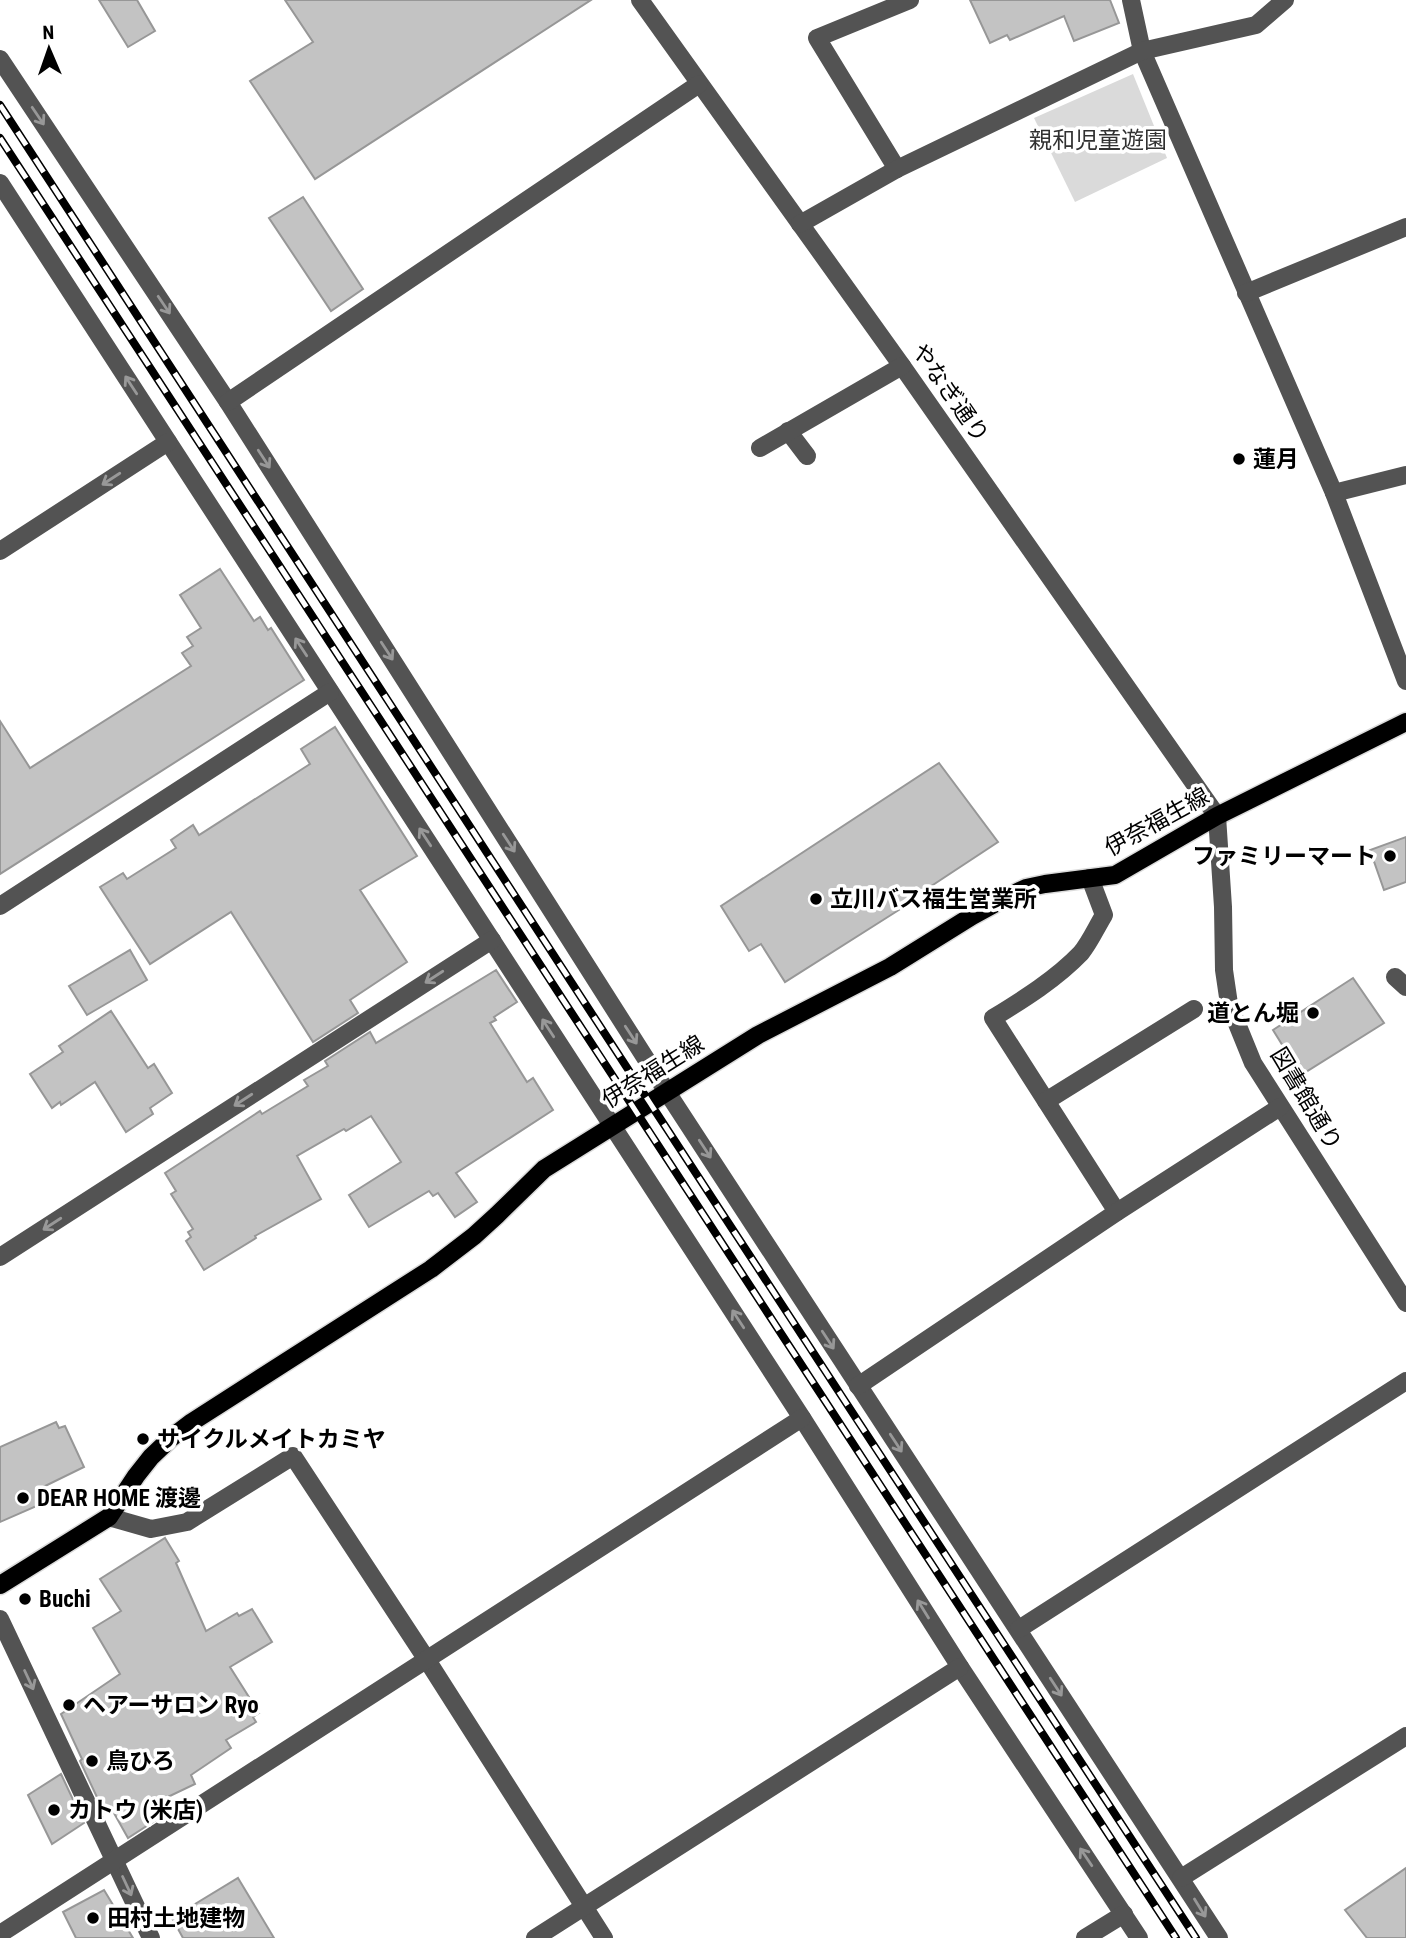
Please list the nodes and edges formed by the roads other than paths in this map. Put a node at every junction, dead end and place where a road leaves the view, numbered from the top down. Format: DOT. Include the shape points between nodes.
graph roads {
  1 [pos="640,0"];
  2 [pos="910,0"];
  3 [pos="1130,0"];
  4 [pos="1285,0"];
  5 [pos="1142,51"];
  6 [pos="0,59"];
  7 [pos="699,84"];
  8 [pos="897,169"];
  9 [pos="3,193"];
  10 [pos="800,225"];
  11 [pos="1406,227"];
  12 [pos="1246,293"];
  13 [pos="902,366"];
  14 [pos="228,402"];
  15 [pos="788,431"];
  16 [pos="168,442"];
  17 [pos="760,448"];
  18 [pos="807,456"];
  19 [pos="1406,475"];
  20 [pos="1334,492"];
  21 [pos="0,551"];
  22 [pos="1406,681"];
  23 [pos="330,692"];
  24 [pos="1406,722"];
  25 [pos="1217,816"];
  26 [pos="1090,878"];
  27 [pos="0,906"];
  28 [pos="492,940"];
  29 [pos="1194,1009"];
  30 [pos="667,1092"];
  31 [pos="1046,1101"];
  32 [pos="1280,1107"];
  33 [pos="612,1127"];
  34 [pos="1117,1212"];
  35 [pos="0,1257"];
  36 [pos="1406,1303"];
  37 [pos="1406,1381"];
  38 [pos="858,1386"];
  39 [pos="802,1418"];
  40 [pos="108,1517"];
  41 [pos="0,1585"];
  42 [pos="0,1619"];
  43 [pos="1019,1629"];
  44 [pos="427,1660"];
  45 [pos="960,1667"];
  46 [pos="1406,1736"];
  47 [pos="115,1861"];
  48 [pos="1181,1878"];
  49 [pos="585,1906"];
  50 [pos="1124,1914"];
  51 [pos="0,1934"];
  52 [pos="151,1938"];
  53 [pos="535,1938"];
  54 [pos="604,1938"];
  55 [pos="1085,1938"];
  56 [pos="1139,1938"];
  57 [pos="1219,1938"];
  1 -- 7 [label="street, やなぎ通り"];
  2 -- 8 [label="street" via="817,38"];
  3 -- 5 [label="street"];
  4 -- 5 [label="street" via="1256,25"];
  5 -- 8 [label="street"];
  5 -- 12 [label="street"];
  6 -- 14 [label="street, one-way"];
  7 -- 10 [label="street, やなぎ通り"];
  7 -- 14 [label="street"];
  8 -- 10 [label="street"];
  16 -- 9 [label="street, one-way"];
  10 -- 13 [label="street, やなぎ通り"];
  11 -- 12 [label="street"];
  12 -- 20 [label="street"];
  13 -- 15 [label="street"];
  13 -- 25 [label="street, やなぎ通り"];
  14 -- 30 [label="street, one-way"];
  15 -- 17 [label="street"];
  15 -- 18 [label="street"];
  16 -- 21 [label="street, one-way"];
  23 -- 16 [label="street, one-way"];
  19 -- 20 [label="street"];
  20 -- 22 [label="street"];
  23 -- 27 [label="street"];
  28 -- 23 [label="street, one-way"];
  24 -- 25 [label="main road, 伊奈福生線"];
  25 -- 26 [label="main road, 伊奈福生線" via="1115,876"];
  25 -- 32 [label="street, 図書館通り" via="1229,1004 1253,1063"];
  26 -- 30 [label="main road, 伊奈福生線" via="1026,888 1003,899 890,967 758,1035"];
  26 -- 31 [label="street" via="1104,915 1083,951 993,1018"];
  33 -- 28 [label="street, one-way"];
  28 -- 35 [label="street, one-way"];
  29 -- 31 [label="street"];
  30 -- 33 [label="main road, 伊奈福生線"];
  30 -- 38 [label="street, one-way"];
  31 -- 34 [label="street"];
  32 -- 34 [label="street"];
  32 -- 36 [label="street, 図書館通り"];
  39 -- 33 [label="street, one-way"];
  33 -- 40 [label="main road, 伊奈福生線" via="544,1168 498,1215 431,1269 171,1438 151,1457"];
  34 -- 38 [label="street"];
  37 -- 43 [label="street"];
  38 -- 43 [label="street, one-way"];
  39 -- 44 [label="street"];
  45 -- 39 [label="street, one-way"];
  40 -- 41 [label="main road, 伊奈福生線"];
  40 -- 44 [label="street" via="151,1529 187,1522 293,1456"];
  42 -- 47 [label="street, one-way"];
  43 -- 48 [label="street, one-way"];
  44 -- 47 [label="street"];
  44 -- 49 [label="street"];
  45 -- 49 [label="street"];
  50 -- 45 [label="street, one-way"];
  46 -- 48 [label="street"];
  47 -- 51 [label="street"];
  47 -- 52 [label="street, one-way"];
  48 -- 57 [label="street, one-way"];
  49 -- 53 [label="street"];
  49 -- 54 [label="street"];
  50 -- 55 [label="street"];
  50 -- 56 [label="street"];
}
